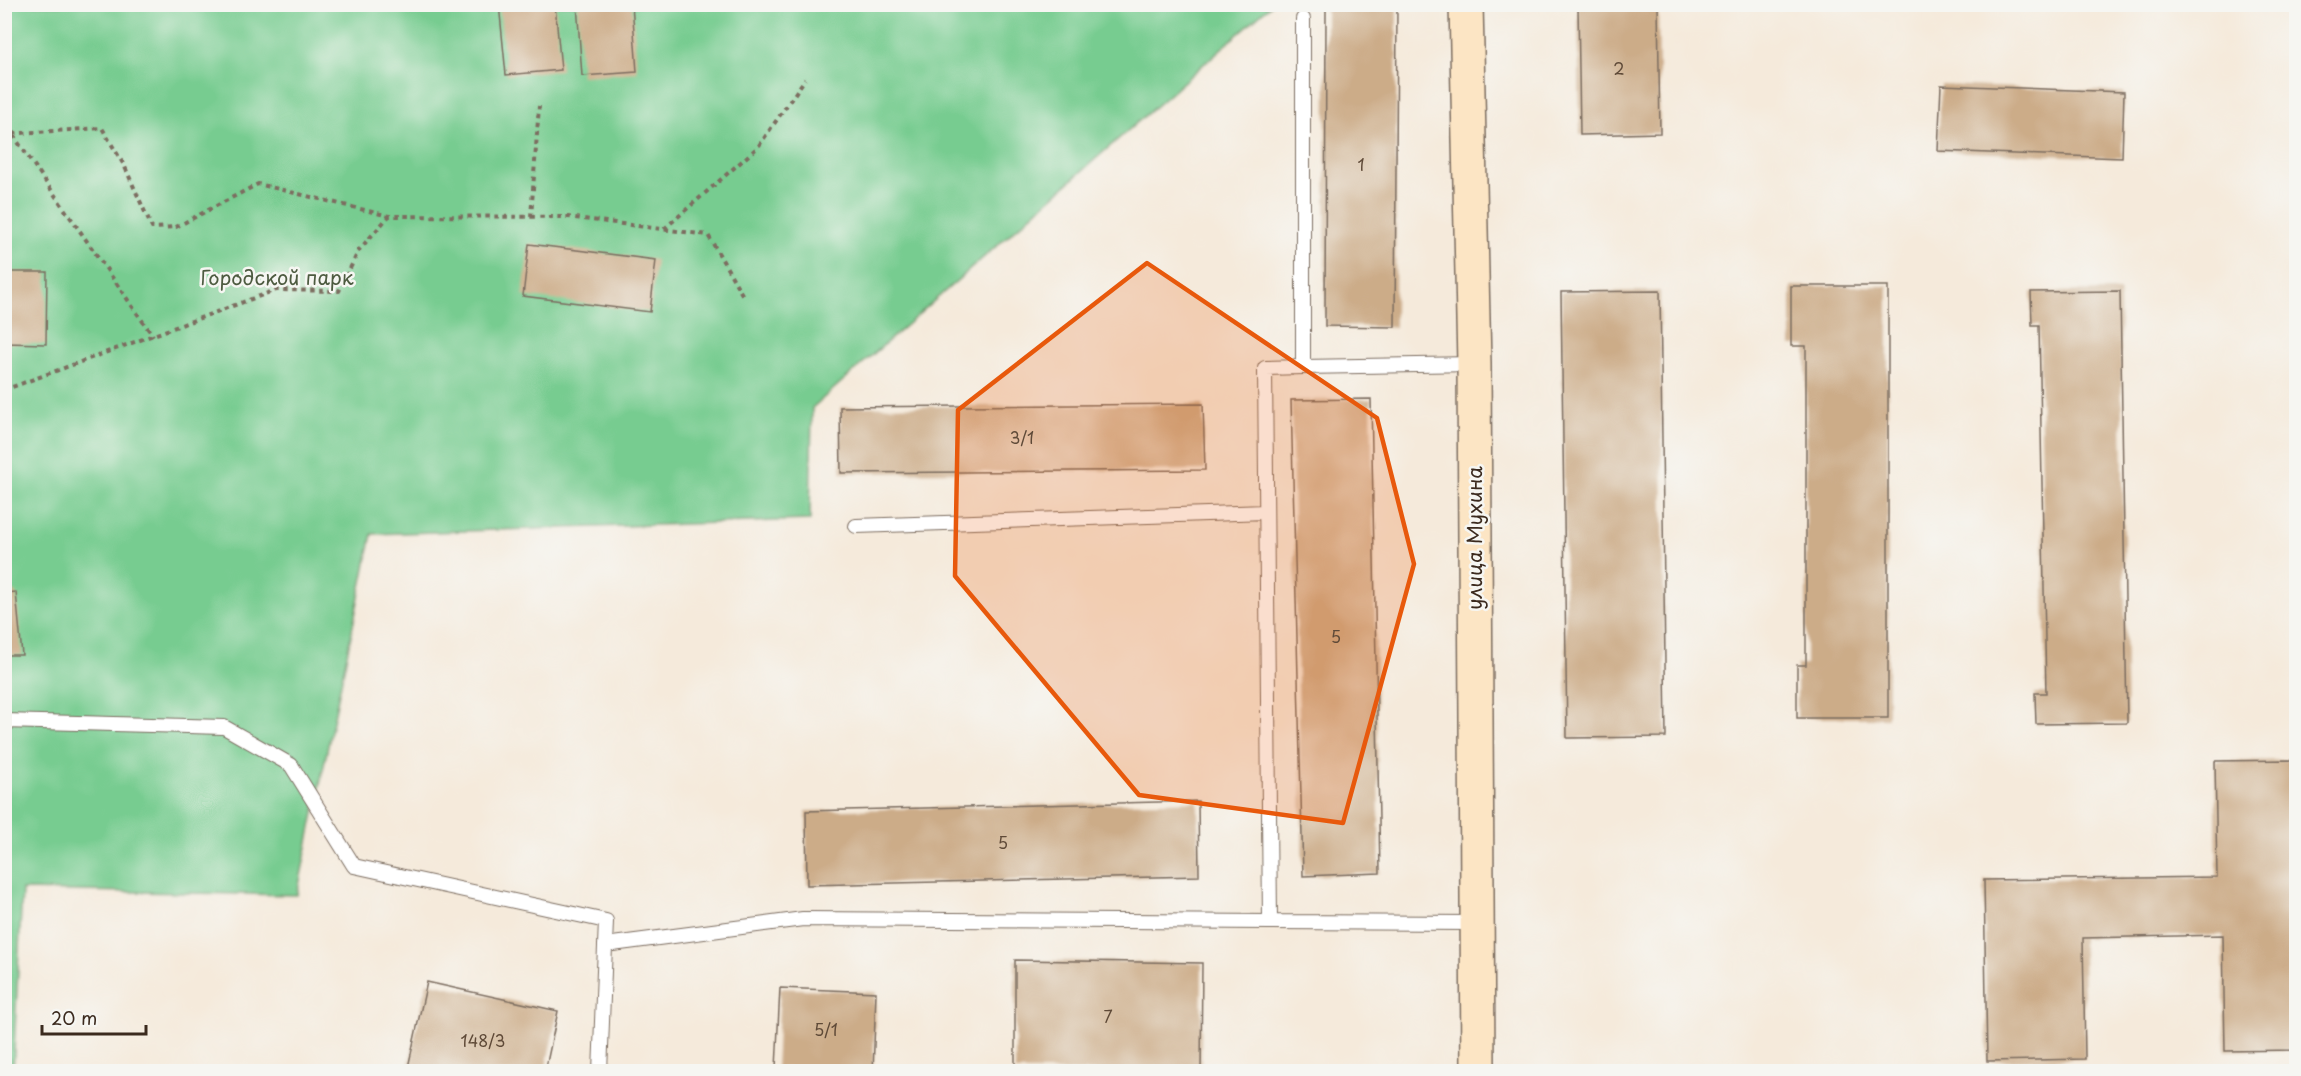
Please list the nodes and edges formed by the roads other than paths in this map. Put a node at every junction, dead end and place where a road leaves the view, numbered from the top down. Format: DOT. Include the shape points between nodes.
graph roads {
  1 [pos="1466,4"];
  2 [pos="1303,19"];
  3 [pos="1474,364"];
  4 [pos="1303,366"];
  5 [pos="1266,512"];
  6 [pos="855,526"];
  7 [pos="4,721"];
  8 [pos="1270,922"];
  9 [pos="1477,923"];
  10 [pos="605,945"];
  11 [pos="600,1071"];
  12 [pos="1478,1071"];
  1 -- 3 [label="street, улица Мухина"];
  2 -- 4 [label="lane"];
  3 -- 4 [label="lane"];
  3 -- 9 [label="street, улица Мухина"];
  4 -- 5 [label="lane" via="1265,368"];
  5 -- 6 [label="lane"];
  5 -- 8 [label="lane"];
  7 -- 10 [label="lane" via="224,727 291,765 354,866 606,921"];
  8 -- 9 [label="lane"];
  8 -- 10 [label="lane" via="803,919"];
  9 -- 12 [label="street, улица Мухина"];
  10 -- 11 [label="lane"];
}
